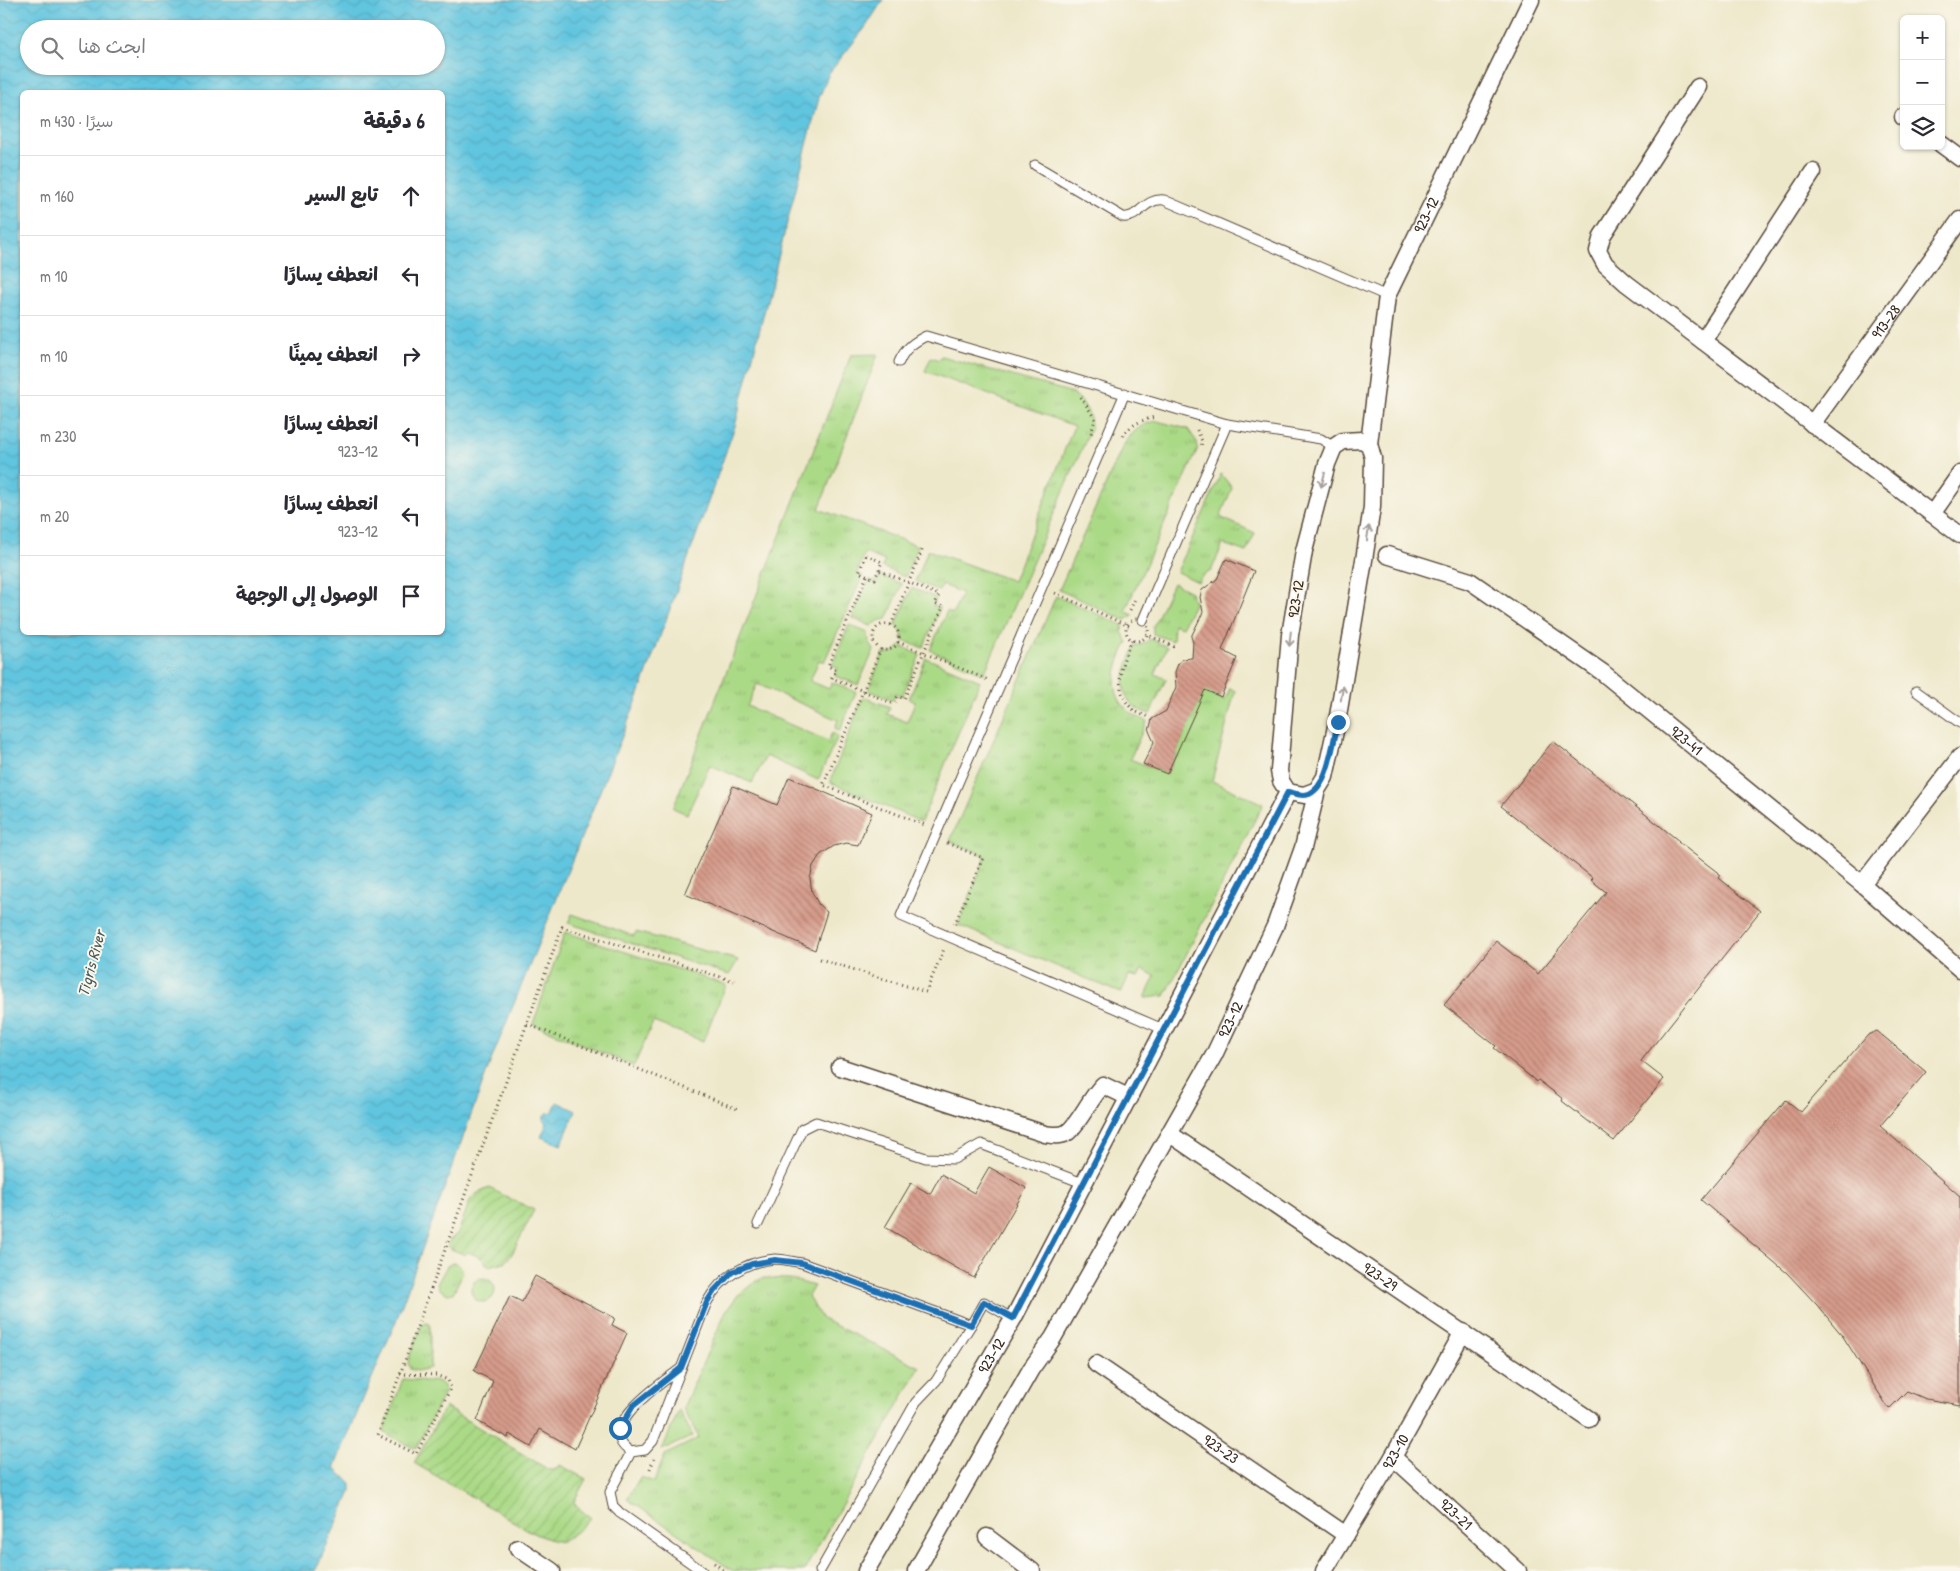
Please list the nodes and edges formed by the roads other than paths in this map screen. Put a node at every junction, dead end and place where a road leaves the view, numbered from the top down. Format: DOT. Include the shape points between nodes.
graph roads {
  1 [pos="1531,0"];
  2 [pos="1698,87"];
  3 [pos="1945,147"];
  4 [pos="1960,158"];
  5 [pos="1035,165"];
  6 [pos="1813,172"];
  7 [pos="1960,220"];
  8 [pos="1387,296"];
  9 [pos="1703,341"];
  10 [pos="899,362"];
  11 [pos="1125,394"];
  12 [pos="1227,424"];
  13 [pos="1812,424"];
  14 [pos="1369,444"];
  15 [pos="1334,447"];
  16 [pos="1960,474"];
  17 [pos="1932,514"];
  18 [pos="1960,535"];
  19 [pos="1387,556"];
  20 [pos="1143,620"];
  21 [pos="1916,691"];
  22 [pos="1960,723"];
  23 [pos="1960,758"];
  24 [pos="1316,790"];
  25 [pos="1288,792"];
  26 [pos="1862,884"];
  27 [pos="1960,969"];
  28 [pos="1165,1030"];
  29 [pos="840,1067"];
  30 [pos="1130,1098"];
  31 [pos="1170,1134"];
  32 [pos="1085,1184"];
  33 [pos="758,1224"];
  34 [pos="1013,1318"];
  35 [pos="971,1325"];
  36 [pos="1463,1332"];
  37 [pos="1096,1364"];
  38 [pos="681,1368"];
  39 [pos="1589,1419"];
  40 [pos="632,1452"];
  41 [pos="1393,1457"];
  42 [pos="1346,1535"];
  43 [pos="987,1537"];
  44 [pos="518,1548"];
  45 [pos="552,1571"];
  46 [pos="702,1571"];
  47 [pos="820,1571"];
  48 [pos="866,1571"];
  49 [pos="916,1571"];
  50 [pos="1032,1571"];
  51 [pos="1324,1571"];
  52 [pos="1518,1571"];
  1 -- 8 [label="street, 923-12"];
  2 -- 9 [label="street" via="1602,236 1598,251 1605,264 1626,283"];
  3 -- 4 [label="street"];
  5 -- 8 [label="lane" via="1123,217 1134,215 1150,202 1164,200"];
  6 -- 9 [label="street"];
  7 -- 13 [label="street, 913-28"];
  8 -- 14 [label="street, 923-12"];
  9 -- 13 [label="street"];
  10 -- 11 [label="lane" via="913,343 926,336"];
  11 -- 12 [label="lane"];
  11 -- 28 [label="lane" via="901,916"];
  12 -- 15 [label="lane" via="1321,439"];
  12 -- 20 [label="lane"];
  13 -- 17 [label="street"];
  14 -- 15 [label="street" via="1353,440 1343,441"];
  24 -- 14 [label="street, 923-12, one-way" via="1324,777 1338,722 1364,560 1372,507 1373,458"];
  15 -- 25 [label="street, 923-12, one-way" via="1304,550 1290,635 1279,770"];
  16 -- 17 [label="street"];
  17 -- 18 [label="street"];
  19 -- 26 [label="street, 923-41" via="1470,581 1602,672"];
  21 -- 22 [label="lane"];
  23 -- 26 [label="street"];
  24 -- 25 [label="street" via="1304,795"];
  24 -- 31 [label="street, 923-12" via="1303,848 1275,926 1214,1055"];
  25 -- 28 [label="street, 923-12"];
  26 -- 27 [label="street, 923-41"];
  28 -- 30 [label="street, 923-12"];
  29 -- 30 [label="street" via="1056,1136 1067,1133 1104,1085"];
  30 -- 32 [label="street, 923-12"];
  31 -- 36 [label="street, 923-29"];
  31 -- 49 [label="street, 923-12" via="1053,1338 1031,1368"];
  32 -- 33 [label="lane" via="981,1144 954,1159 926,1158 816,1122 802,1129"];
  32 -- 34 [label="street, 923-12"];
  34 -- 35 [label="lane" via="984,1302"];
  34 -- 48 [label="street, 923-12"];
  35 -- 38 [label="lane" via="802,1263 775,1260 732,1272 714,1291"];
  35 -- 47 [label="lane" via="936,1381 916,1402"];
  36 -- 39 [label="street, 923-29"];
  36 -- 41 [label="street, 923-10"];
  37 -- 42 [label="street, 923-23"];
  38 -- 40 [label="lane" via="653,1441 645,1450"];
  38 -- 40 [label="lane" via="633,1406 620,1428 619,1436"];
  40 -- 46 [label="lane" via="610,1492 613,1506"];
  41 -- 42 [label="street, 923-10"];
  41 -- 52 [label="street, 923-21"];
  42 -- 51 [label="street, 923-10"];
  43 -- 50 [label="street"];
  44 -- 45 [label="street"];
}
